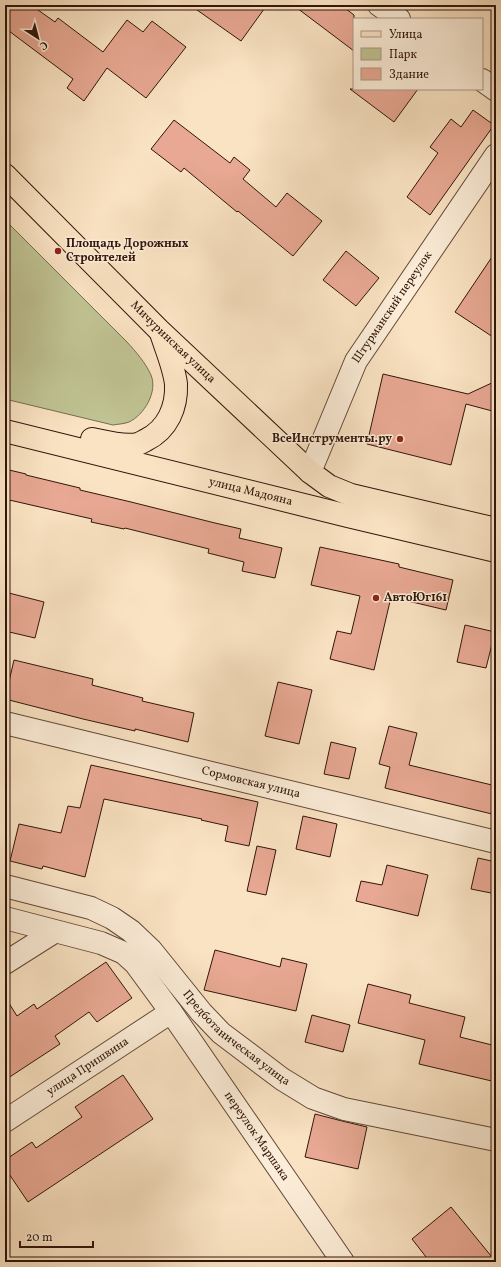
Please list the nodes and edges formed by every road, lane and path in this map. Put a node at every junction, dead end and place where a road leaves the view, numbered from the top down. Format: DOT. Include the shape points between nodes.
graph roads {
  1 [pos="379,5"];
  2 [pos="398,18"];
  3 [pos="483,81"];
  4 [pos="496,90"];
  5 [pos="496,155"];
  6 [pos="5,175"];
  7 [pos="160,330"];
  8 [pos="9,432"];
  9 [pos="310,472"];
  10 [pos="496,529"];
  11 [pos="496,551"];
  12 [pos="5,722"];
  13 [pos="496,842"];
  14 [pos="5,886"];
  15 [pos="5,918"];
  16 [pos="54,932"];
  17 [pos="5,964"];
  18 [pos="171,1012"];
  19 [pos="5,1121"];
  20 [pos="496,1140"];
  21 [pos="343,1262"];
  1 -- 2 [label="street"];
  3 -- 4 [label="street"];
  5 -- 9 [label="street, Штурманский переулок" via="356,361"];
  6 -- 7 [label="main road, Мичуринская улица"];
  7 -- 8 [label="main road" via="176,383 175,401 163,427 152,437 138,444 117,444 28,425"];
  7 -- 9 [label="main road, Мичуринская улица"];
  8 -- 11 [label="main road, улица Мадояна"];
  9 -- 10 [label="main road, Мичуринская улица" via="329,486 351,495"];
  12 -- 13 [label="street, Сормовская улица"];
  14 -- 20 [label="street, Предботаническая улица" via="91,908 131,931 151,950 221,1033 282,1079 313,1098 344,1109"];
  15 -- 16 [label="street, Предботаническая улица"];
  16 -- 17 [label="street"];
  16 -- 18 [label="street, Предботаническая улица" via="101,943 124,953 135,963"];
  18 -- 19 [label="street, улица Пришвина"];
  18 -- 21 [label="street, переулок Маршака"];
}
